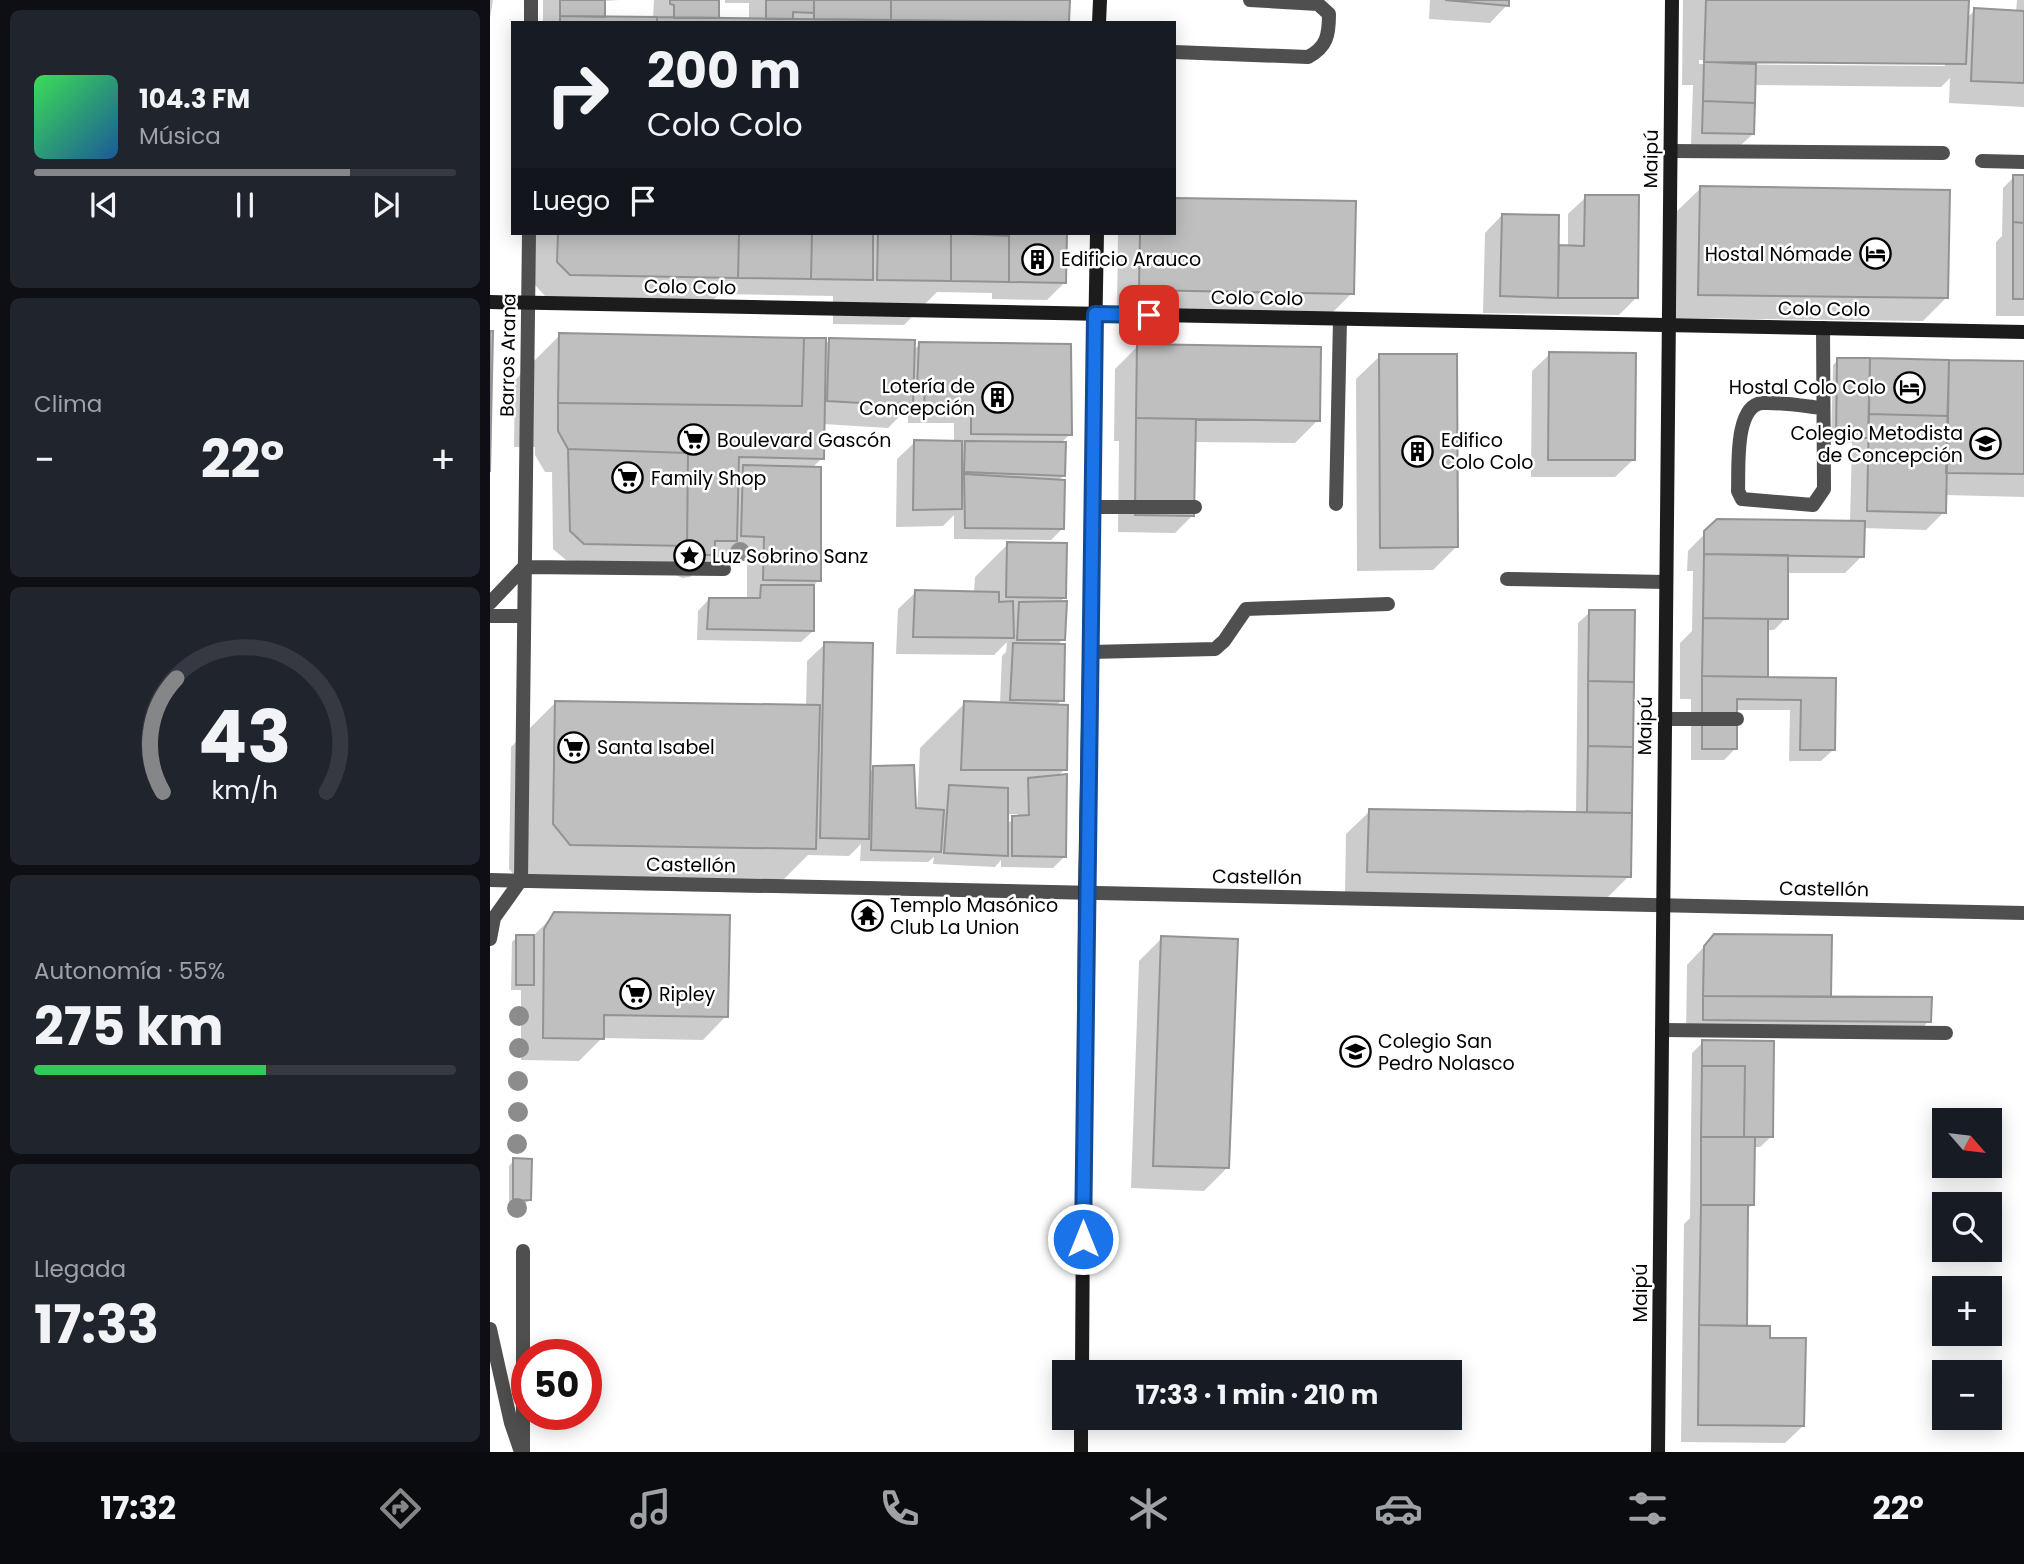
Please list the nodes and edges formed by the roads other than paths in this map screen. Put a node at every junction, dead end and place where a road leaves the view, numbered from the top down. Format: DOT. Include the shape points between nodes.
graph roads {
  1 [pos="531,0"];
  2 [pos="1100,0"];
  3 [pos="1250,0"];
  4 [pos="1672,0"];
  5 [pos="531,21"];
  6 [pos="1099,21"];
  7 [pos="1176,52"];
  8 [pos="1670,151"];
  9 [pos="1943,153"];
  10 [pos="1982,161"];
  11 [pos="2024,162"];
  12 [pos="529,235"];
  13 [pos="1097,235"];
  14 [pos="490,302"];
  15 [pos="528,303"];
  16 [pos="1095,314"];
  17 [pos="1339,319"];
  18 [pos="1668,325"];
  19 [pos="1823,328"];
  20 [pos="2024,332"];
  21 [pos="1822,408"];
  22 [pos="1336,504"];
  23 [pos="1092,507"];
  24 [pos="1195,507"];
  25 [pos="524,567"];
  26 [pos="724,569"];
  27 [pos="1507,579"];
  28 [pos="1666,582"];
  29 [pos="490,603"];
  30 [pos="1388,604"];
  31 [pos="524,615"];
  32 [pos="490,616"];
  33 [pos="1090,652"];
  34 [pos="1664,719"];
  35 [pos="1737,719"];
  36 [pos="490,880"];
  37 [pos="521,880"];
  38 [pos="1085,892"];
  39 [pos="1662,905"];
  40 [pos="2024,913"];
  41 [pos="490,931"];
  42 [pos="490,939"];
  43 [pos="1662,1030"];
  44 [pos="1946,1033"];
  45 [pos="523,1251"];
  46 [pos="490,1329"];
  47 [pos="1082,1360"];
  48 [pos="1082,1430"];
  49 [pos="522,1452"];
  50 [pos="1081,1452"];
  51 [pos="1658,1452"];
  1 -- 5 [label="street"];
  2 -- 6 [label="main road"];
  3 -- 7 [label="street" via="1318,4 1329,14 1329,34 1320,51 1308,57"];
  4 -- 8 [label="main road, Maipú"];
  8 -- 9 [label="street"];
  8 -- 18 [label="main road, Maipú"];
  10 -- 11 [label="street"];
  12 -- 15 [label="street, Barros Arana"];
  13 -- 16 [label="main road"];
  14 -- 15 [label="main road, Colo Colo"];
  15 -- 16 [label="main road, Colo Colo"];
  15 -- 25 [label="street, Barros Arana"];
  16 -- 17 [label="main road, Colo Colo"];
  16 -- 23 [label="main road"];
  17 -- 18 [label="main road, Colo Colo"];
  17 -- 22 [label="street"];
  18 -- 19 [label="main road, Colo Colo"];
  18 -- 28 [label="main road, Maipú"];
  19 -- 20 [label="main road, Colo Colo"];
  19 -- 21 [label="street"];
  21 -- 21 [label="street" via="1824,489 1819,499 1813,505 1742,499 1738,491 1742,421 1750,408 1760,403"];
  23 -- 24 [label="street"];
  23 -- 33 [label="main road"];
  25 -- 26 [label="street"];
  25 -- 29 [label="street"];
  25 -- 31 [label="street, Barros Arana"];
  27 -- 28 [label="street"];
  28 -- 34 [label="main road, Maipú"];
  30 -- 33 [label="street" via="1246,609 1215,649"];
  31 -- 32 [label="street"];
  31 -- 37 [label="street, Barros Arana"];
  33 -- 38 [label="main road"];
  34 -- 35 [label="street"];
  34 -- 39 [label="main road, Maipú"];
  36 -- 37 [label="street, Castellón"];
  37 -- 38 [label="street, Castellón"];
  37 -- 41 [label="street" via="504,900"];
  38 -- 39 [label="street, Castellón"];
  38 -- 47 [label="main road"];
  39 -- 40 [label="street, Castellón"];
  39 -- 43 [label="main road, Maipú"];
  41 -- 42 [label="street"];
  43 -- 44 [label="street"];
  43 -- 51 [label="main road, Maipú"];
  45 -- 49 [label="street"];
  46 -- 49 [label="street" via="510,1423"];
  48 -- 50 [label="main road"];
}
